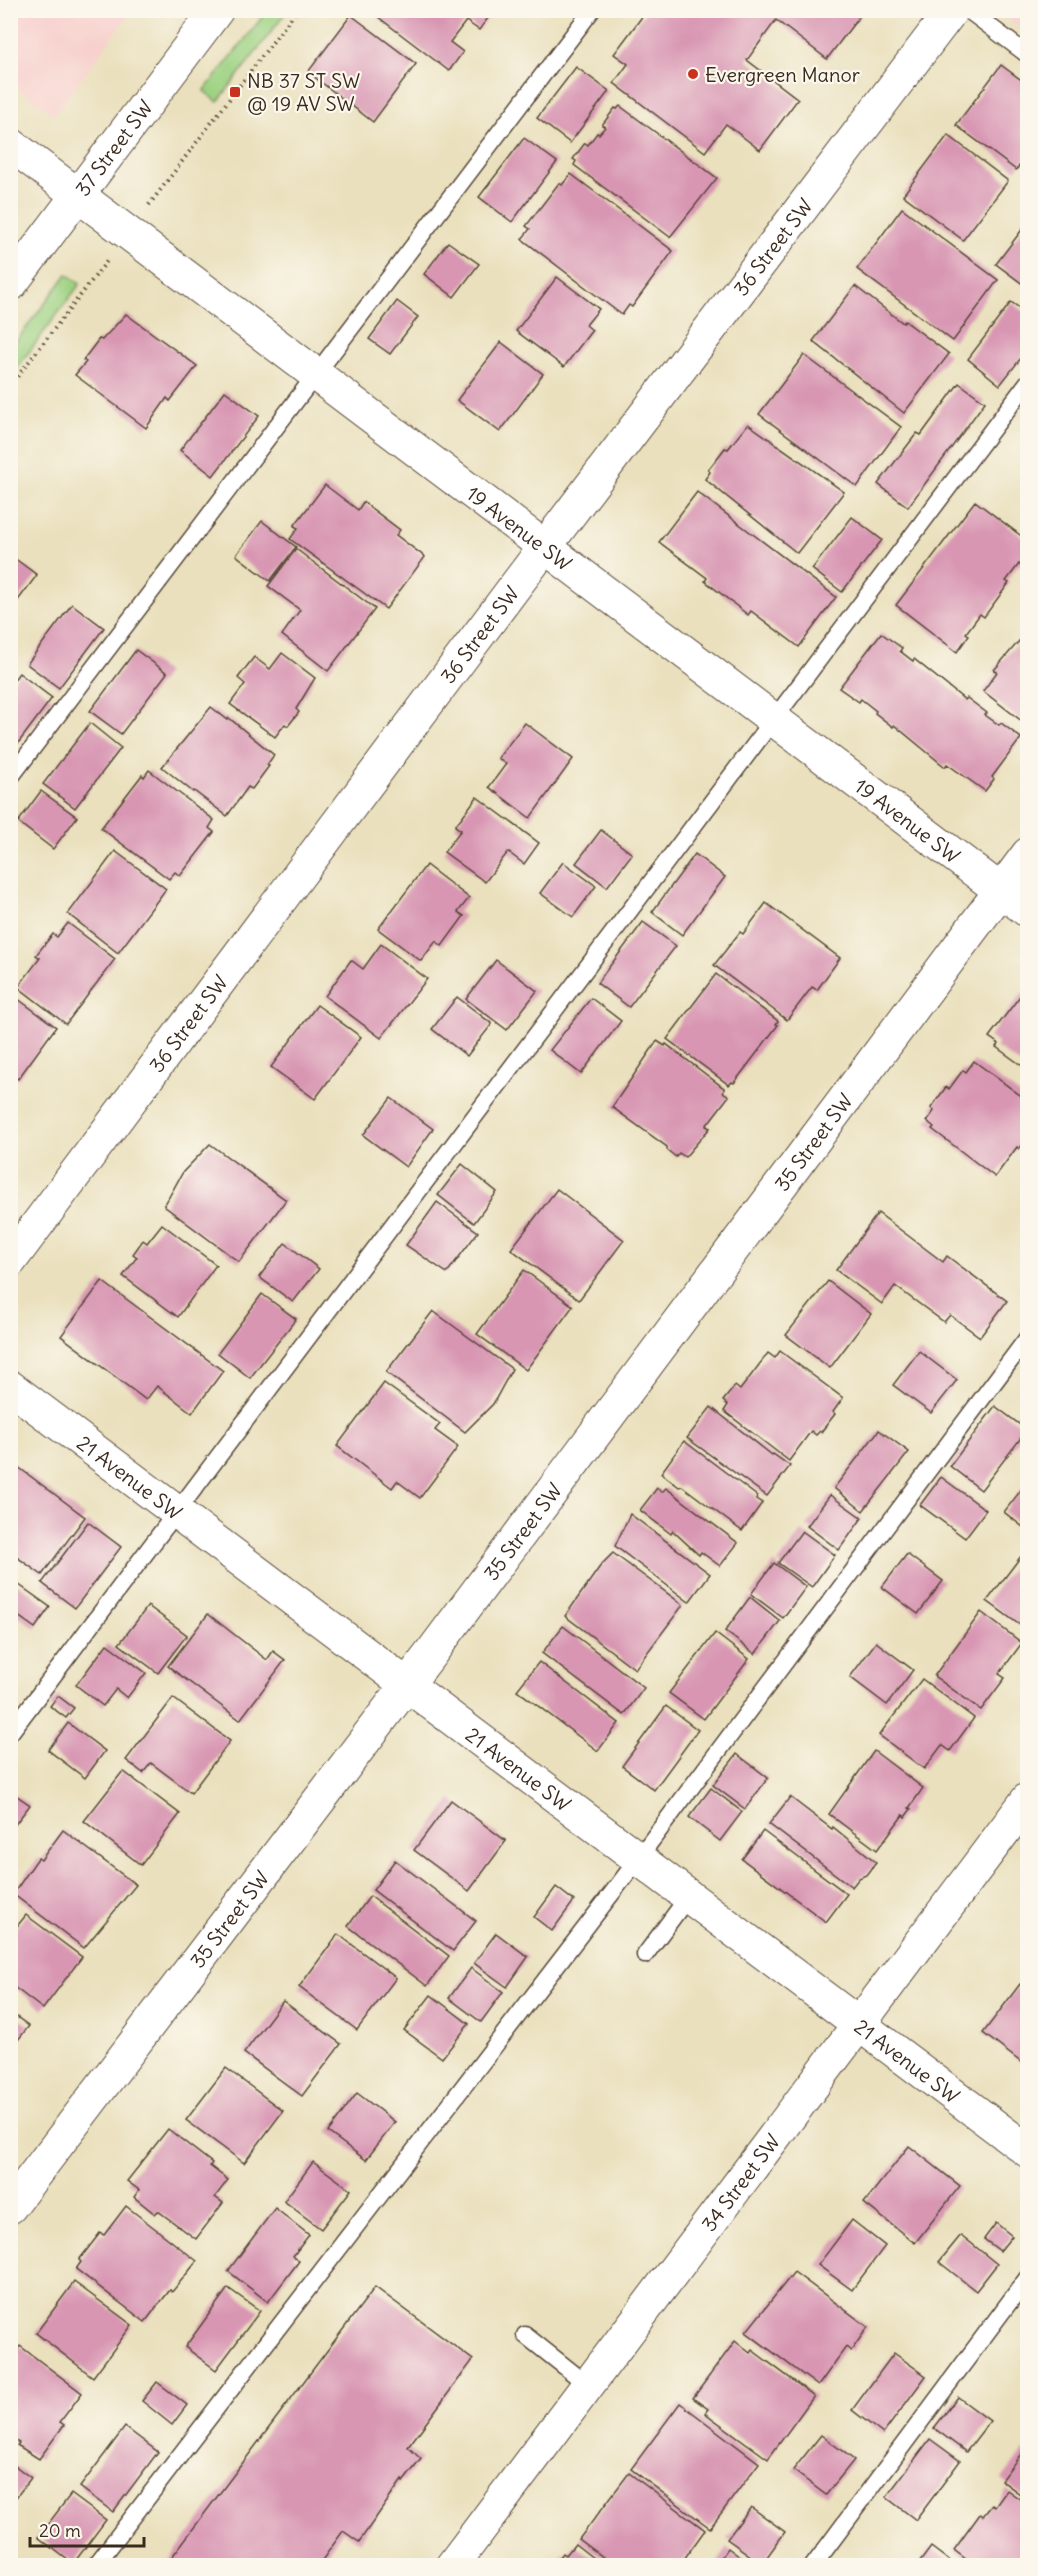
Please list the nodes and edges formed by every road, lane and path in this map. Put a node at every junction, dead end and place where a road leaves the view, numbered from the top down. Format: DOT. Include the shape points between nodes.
graph roads {
  1 [pos="217,10"];
  2 [pos="297,10"];
  3 [pos="592,10"];
  4 [pos="952,10"];
  5 [pos="968,10"];
  6 [pos="1028,55"];
  7 [pos="10,144"];
  8 [pos="79,195"];
  9 [pos="147,207"];
  10 [pos="113,252"];
  11 [pos="10,285"];
  12 [pos="315,375"];
  13 [pos="1028,382"];
  14 [pos="10,387"];
  15 [pos="546,546"];
  16 [pos="774,720"];
  17 [pos="10,778"];
  18 [pos="1028,854"];
  19 [pos="1000,890"];
  20 [pos="1028,911"];
  21 [pos="10,1261"];
  22 [pos="1028,1337"];
  23 [pos="10,1387"];
  24 [pos="177,1514"];
  25 [pos="407,1685"];
  26 [pos="10,1733"];
  27 [pos="1028,1799"];
  28 [pos="637,1858"];
  29 [pos="688,1897"];
  30 [pos="645,1955"];
  31 [pos="858,2024"];
  32 [pos="1028,2151"];
  33 [pos="10,2207"];
  34 [pos="1028,2277"];
  35 [pos="525,2335"];
  36 [pos="588,2385"];
  37 [pos="95,2565"];
  38 [pos="452,2565"];
  39 [pos="813,2565"];
  1 -- 8 [label="street, 37 Street SW"];
  2 -- 9 [label="path"];
  3 -- 12 [label="lane"];
  4 -- 15 [label="street, 36 Street SW"];
  5 -- 6 [label="lane"];
  7 -- 8 [label="street, 19 Avenue SW"];
  8 -- 11 [label="street, 37 Street SW"];
  8 -- 12 [label="street, 19 Avenue SW"];
  10 -- 14 [label="path"];
  12 -- 15 [label="street, 19 Avenue SW"];
  12 -- 17 [label="lane"];
  13 -- 16 [label="lane"];
  15 -- 16 [label="street, 19 Avenue SW"];
  15 -- 21 [label="street, 36 Street SW"];
  16 -- 19 [label="street, 19 Avenue SW"];
  16 -- 24 [label="lane"];
  18 -- 19 [label="street, 35 Street SW"];
  19 -- 20 [label="street, 19 Avenue SW"];
  19 -- 25 [label="street, 35 Street SW"];
  22 -- 28 [label="lane"];
  23 -- 24 [label="street, 21 Avenue SW"];
  24 -- 25 [label="street, 21 Avenue SW"];
  24 -- 26 [label="lane"];
  25 -- 28 [label="street, 21 Avenue SW"];
  25 -- 33 [label="street, 35 Street SW"];
  27 -- 31 [label="street, 34 Street SW"];
  28 -- 29 [label="street, 21 Avenue SW"];
  28 -- 37 [label="lane"];
  29 -- 30 [label="lane"];
  29 -- 31 [label="street, 21 Avenue SW"];
  31 -- 32 [label="street, 21 Avenue SW"];
  31 -- 36 [label="street, 34 Street SW"];
  34 -- 39 [label="lane"];
  35 -- 36 [label="lane"];
  36 -- 38 [label="street, 34 Street SW"];
}
